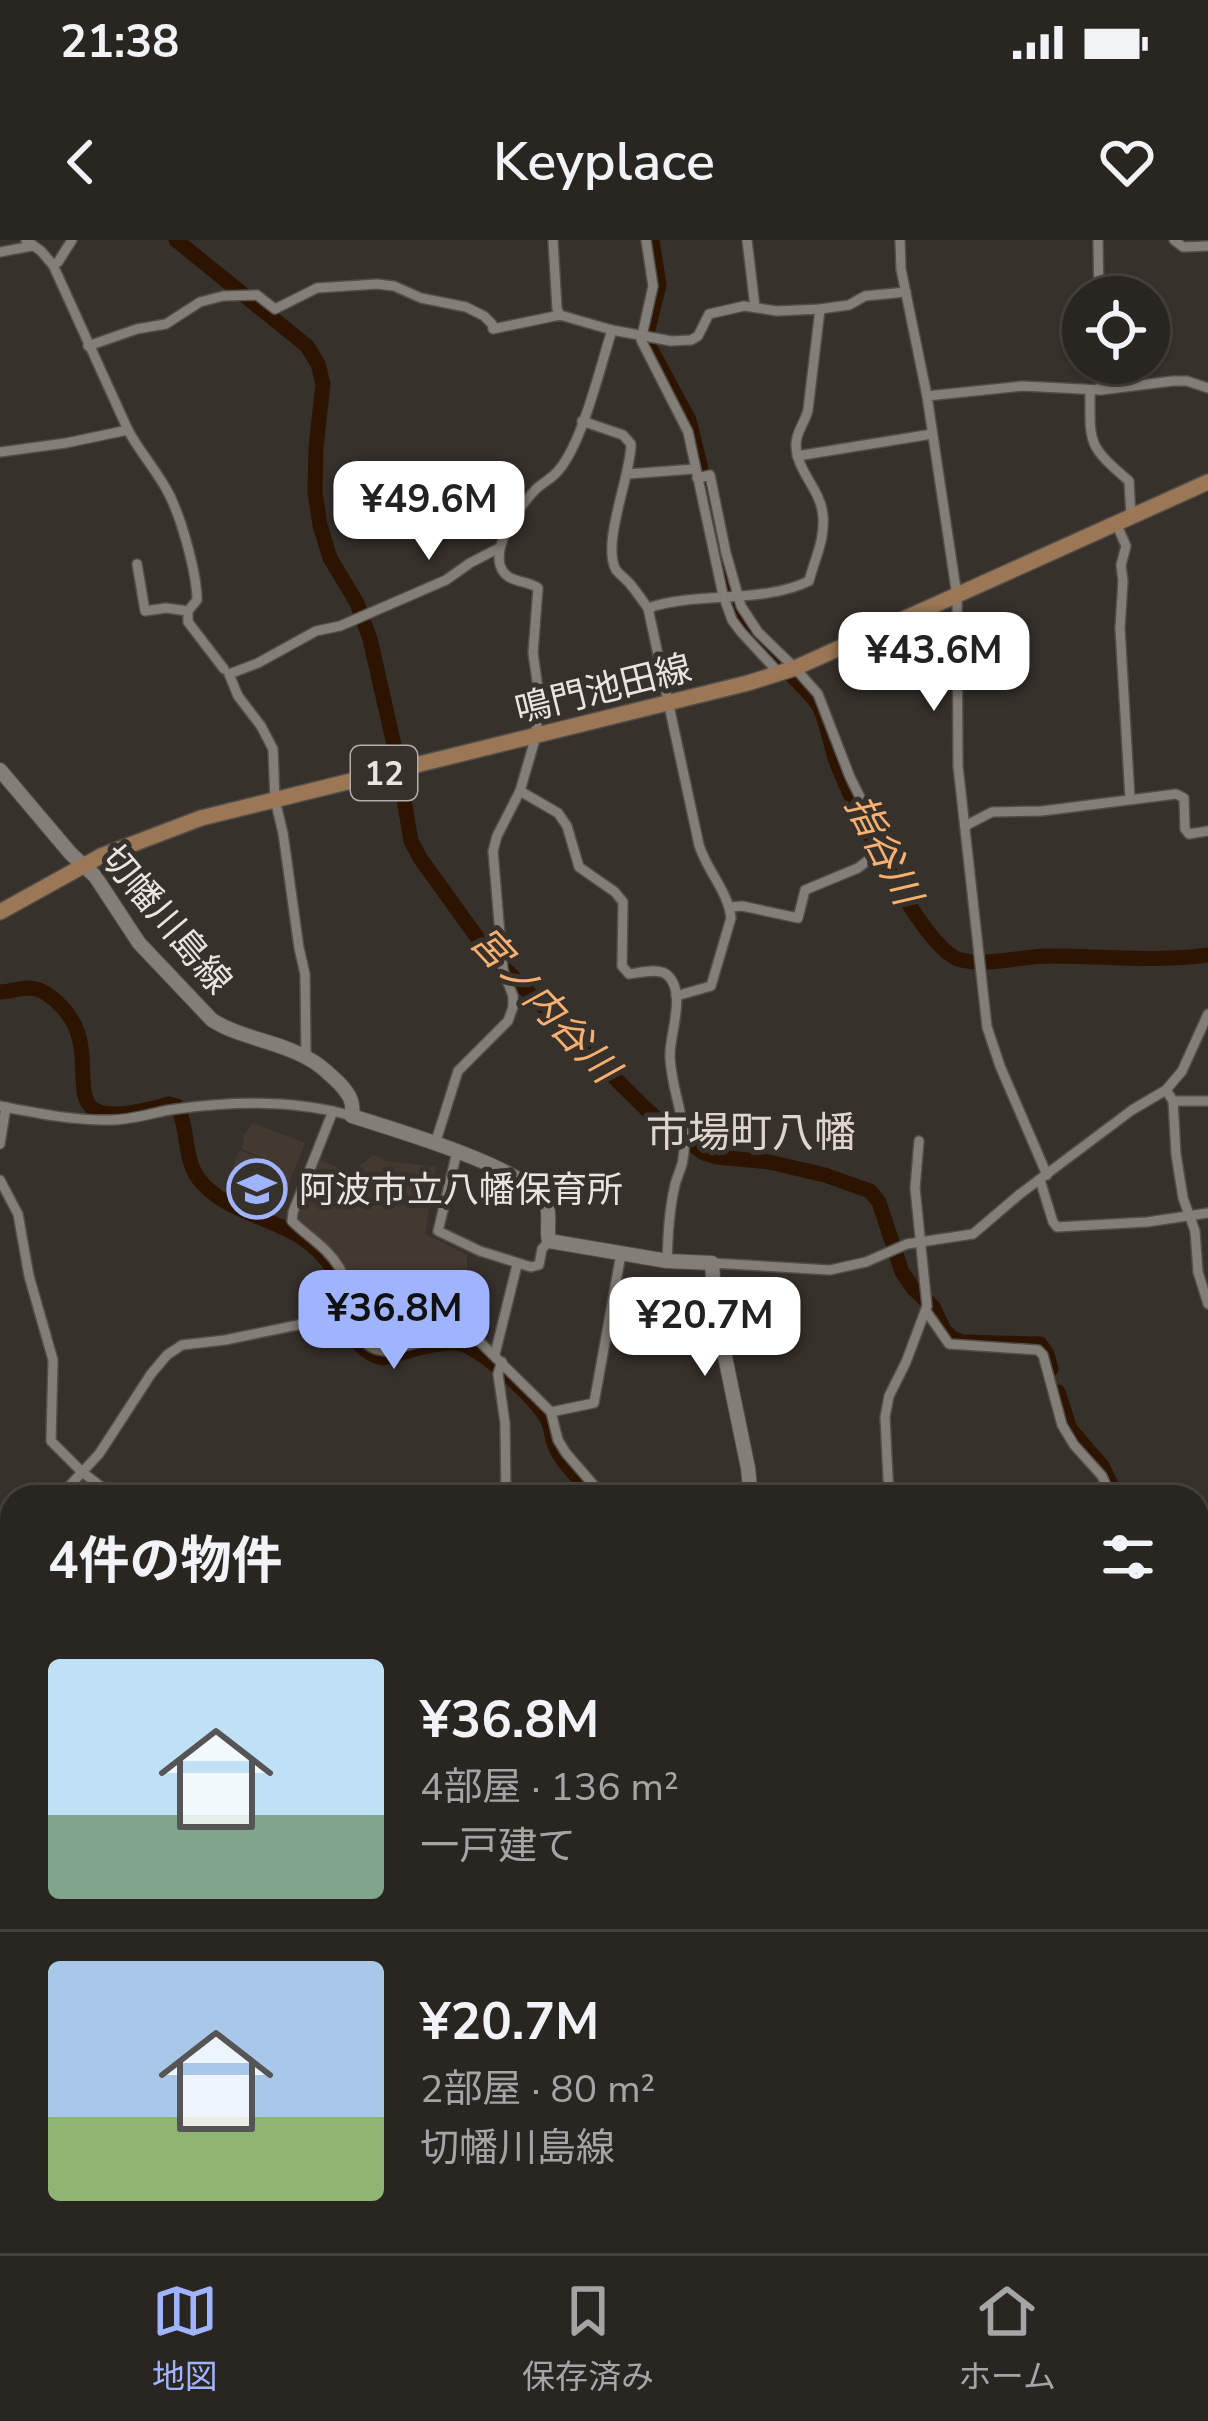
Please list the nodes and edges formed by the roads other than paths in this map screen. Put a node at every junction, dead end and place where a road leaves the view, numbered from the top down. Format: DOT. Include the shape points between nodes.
graph roads {
  1 [pos="72,240"];
  2 [pos="553,240"];
  3 [pos="646,240"];
  4 [pos="747,240"];
  5 [pos="900,240"];
  6 [pos="1098,240"];
  7 [pos="1174,240"];
  8 [pos="29,243"];
  9 [pos="1208,246"];
  10 [pos="0,252"];
  11 [pos="52,266"];
  12 [pos="1099,276"];
  13 [pos="906,292"];
  14 [pos="755,307"];
  15 [pos="820,309"];
  16 [pos="560,315"];
  17 [pos="612,331"];
  18 [pos="646,335"];
  19 [pos="88,346"];
  20 [pos="1096,384"];
  21 [pos="1208,388"];
  22 [pos="1095,390"];
  23 [pos="927,396"];
  24 [pos="582,422"];
  25 [pos="128,430"];
  26 [pos="932,434"];
  27 [pos="0,452"];
  28 [pos="797,455"];
  29 [pos="628,474"];
  30 [pos="700,475"];
  31 [pos="1208,482"];
  32 [pos="1123,520"];
  33 [pos="499,548"];
  34 [pos="136,564"];
  35 [pos="731,595"];
  36 [pos="957,596"];
  37 [pos="648,608"];
  38 [pos="188,610"];
  39 [pos="224,669"];
  40 [pos="787,671"];
  41 [pos="667,704"];
  42 [pos="536,736"];
  43 [pos="0,770"];
  44 [pos="520,791"];
  45 [pos="1130,799"];
  46 [pos="275,800"];
  47 [pos="965,826"];
  48 [pos="1208,831"];
  49 [pos="84,866"];
  50 [pos="730,907"];
  51 [pos="0,912"];
  52 [pos="676,996"];
  53 [pos="1208,1014"];
  54 [pos="306,1056"];
  55 [pos="1166,1090"];
  56 [pos="1173,1101"];
  57 [pos="1208,1101"];
  58 [pos="3,1107"];
  59 [pos="333,1111"];
  60 [pos="352,1116"];
  61 [pos="919,1142"];
  62 [pos="0,1144"];
  63 [pos="435,1144"];
  64 [pos="457,1152"];
  65 [pos="1044,1177"];
  66 [pos="0,1180"];
  67 [pos="1208,1214"];
  68 [pos="1191,1217"];
  69 [pos="549,1241"];
  70 [pos="920,1241"];
  71 [pos="621,1254"];
  72 [pos="667,1261"];
  73 [pos="712,1263"];
  74 [pos="518,1265"];
  75 [pos="1204,1284"];
  76 [pos="927,1303"];
  77 [pos="1208,1304"];
  78 [pos="351,1314"];
  79 [pos="499,1363"];
  80 [pos="551,1412"];
  81 [pos="82,1472"];
  82 [pos="70,1485"];
  83 [pos="99,1485"];
  84 [pos="506,1485"];
  85 [pos="593,1485"];
  86 [pos="750,1485"];
  87 [pos="889,1485"];
  88 [pos="1106,1485"];
  1 -- 11 [label="street"];
  2 -- 16 [label="street"];
  3 -- 18 [label="street" via="653,286"];
  4 -- 14 [label="street"];
  5 -- 13 [label="street"];
  6 -- 12 [label="street"];
  7 -- 9 [label="street"];
  8 -- 10 [label="street"];
  8 -- 11 [label="street"];
  11 -- 19 [label="street"];
  13 -- 15 [label="street"];
  13 -- 23 [label="street"];
  14 -- 15 [label="street"];
  14 -- 18 [label="street" via="710,314 691,340"];
  15 -- 28 [label="street"];
  16 -- 17 [label="street"];
  16 -- 19 [label="street" via="493,329 466,307 394,286 329,286 275,309 256,295 223,296 166,325"];
  17 -- 18 [label="street"];
  17 -- 24 [label="street"];
  18 -- 30 [label="street" via="645,352 688,432"];
  19 -- 25 [label="street"];
  20 -- 22 [label="street"];
  21 -- 22 [label="street" via="1173,380"];
  22 -- 23 [label="street" via="1022,386"];
  22 -- 32 [label="street" via="1090,440 1129,481"];
  23 -- 26 [label="street"];
  24 -- 29 [label="street" via="631,444"];
  24 -- 33 [label="street" via="571,452 534,491"];
  25 -- 27 [label="street"];
  25 -- 38 [label="street" via="171,498 197,580"];
  26 -- 28 [label="street"];
  26 -- 36 [label="street"];
  28 -- 35 [label="street" via="823,509 809,580"];
  29 -- 30 [label="street"];
  29 -- 37 [label="street" via="614,560"];
  30 -- 35 [label="street" via="710,475"];
  31 -- 32 [label="main road, 鳴門池田線 / 12"];
  32 -- 36 [label="main road, 鳴門池田線 / 12"];
  32 -- 45 [label="street"];
  33 -- 42 [label="street" via="504,574 538,588"];
  33 -- 46 [label="street" via="446,580 229,674 273,749"];
  34 -- 38 [label="street" via="145,611"];
  35 -- 37 [label="street"];
  35 -- 40 [label="street"];
  35 -- 40 [label="street" via="732,620"];
  36 -- 40 [label="main road, 鳴門池田線 / 12"];
  36 -- 47 [label="street"];
  37 -- 41 [label="street"];
  38 -- 39 [label="street" via="188,622"];
  40 -- 41 [label="main road, 鳴門池田線 / 12"];
  40 -- 50 [label="street" via="818,694 885,848 805,890 798,918"];
  41 -- 42 [label="main road, 鳴門池田線 / 12"];
  41 -- 50 [label="street" via="704,862"];
  42 -- 44 [label="street"];
  42 -- 46 [label="main road, 鳴門池田線 / 12"];
  43 -- 49 [label="main road, 切幡川島線"];
  44 -- 52 [label="street" via="558,813 579,867 623,902 622,966 629,974 666,974"];
  44 -- 63 [label="street" via="493,851 513,1007 458,1071"];
  45 -- 47 [label="street" via="992,812"];
  45 -- 48 [label="street" via="1176,794 1184,798 1189,834"];
  46 -- 49 [label="main road, 鳴門池田線 / 12" via="162,830"];
  46 -- 54 [label="street" via="305,974"];
  47 -- 65 [label="street" via="987,1027"];
  49 -- 51 [label="main road, 鳴門池田線 / 12"];
  49 -- 54 [label="main road, 切幡川島線" via="139,943 212,1020"];
  50 -- 52 [label="street" via="711,986"];
  52 -- 72 [label="street" via="670,1055 683,1160"];
  53 -- 55 [label="street"];
  54 -- 60 [label="main road, 切幡川島線" via="347,1091"];
  55 -- 56 [label="street"];
  55 -- 65 [label="street"];
  56 -- 57 [label="street"];
  56 -- 68 [label="street"];
  58 -- 59 [label="street" via="88,1120 224,1104"];
  58 -- 62 [label="street"];
  59 -- 60 [label="street"];
  59 -- 78 [label="street" via="292,1221 342,1271"];
  60 -- 63 [label="main road"];
  61 -- 70 [label="street"];
  63 -- 64 [label="main road"];
  64 -- 69 [label="main road" via="536,1192 546,1204"];
  64 -- 74 [label="street" via="438,1232"];
  65 -- 68 [label="street" via="1057,1227"];
  65 -- 70 [label="street" via="973,1234"];
  66 -- 81 [label="street" via="18,1214 53,1360 51,1441"];
  67 -- 68 [label="street"];
  68 -- 75 [label="street"];
  69 -- 71 [label="main road"];
  69 -- 74 [label="street" via="539,1265"];
  70 -- 73 [label="street" via="830,1270"];
  70 -- 76 [label="street"];
  71 -- 72 [label="main road"];
  71 -- 80 [label="street" via="593,1403"];
  72 -- 73 [label="main road"];
  73 -- 86 [label="main road"];
  74 -- 79 [label="street"];
  75 -- 77 [label="street"];
  76 -- 87 [label="street" via="889,1396"];
  76 -- 88 [label="street" via="949,1343 1043,1355 1063,1425"];
  78 -- 79 [label="street" via="377,1351 463,1334"];
  78 -- 81 [label="street" via="182,1345 151,1374"];
  79 -- 80 [label="street"];
  79 -- 84 [label="street"];
  80 -- 85 [label="street" via="566,1454"];
  81 -- 82 [label="street"];
  81 -- 83 [label="street"];
}
